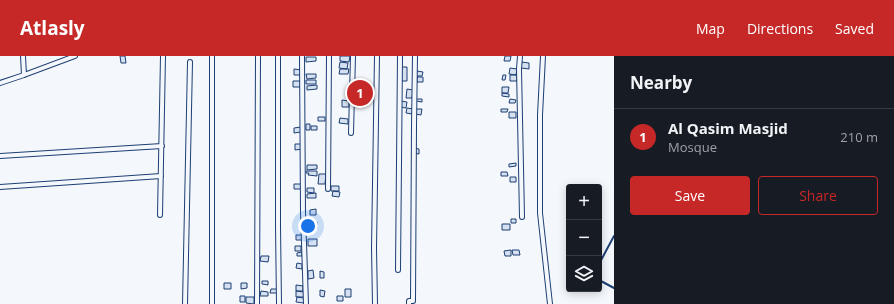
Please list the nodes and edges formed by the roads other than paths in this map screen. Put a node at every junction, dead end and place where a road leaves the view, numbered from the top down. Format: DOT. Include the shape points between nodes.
graph roads {
  1 [pos="23,56"];
  2 [pos="75,56"];
  3 [pos="163,56"];
  4 [pos="212,56"];
  5 [pos="258,56"];
  6 [pos="278,56"];
  7 [pos="302,56"];
  8 [pos="329,56"];
  9 [pos="353,56"];
  10 [pos="377,56"];
  11 [pos="400,56"];
  12 [pos="415,56"];
  13 [pos="520,56"];
  14 [pos="543,56"];
  15 [pos="190,62"];
  16 [pos="24,75"];
  17 [pos="0,83"];
  18 [pos="351,133"];
  19 [pos="162,146"];
  20 [pos="0,156"];
  21 [pos="161,176"];
  22 [pos="0,187"];
  23 [pos="328,188"];
  24 [pos="160,215"];
  25 [pos="522,217"];
  26 [pos="398,270"];
  27 [pos="185,304"];
  28 [pos="212,304"];
  29 [pos="257,304"];
  30 [pos="280,304"];
  31 [pos="306,304"];
  32 [pos="375,304"];
  33 [pos="409,304"];
  34 [pos="550,304"];
  1 -- 16 [label="street"];
  2 -- 16 [label="street"];
  3 -- 19 [label="street"];
  4 -- 28 [label="street"];
  5 -- 29 [label="street"];
  6 -- 30 [label="street"];
  7 -- 31 [label="street"];
  8 -- 23 [label="street"];
  9 -- 18 [label="street"];
  10 -- 32 [label="street"];
  11 -- 26 [label="street"];
  12 -- 33 [label="street" via="413,301 408,301"];
  13 -- 25 [label="street"];
  14 -- 34 [label="street" via="540,213"];
  15 -- 27 [label="street"];
  16 -- 17 [label="street"];
  19 -- 20 [label="street"];
  19 -- 21 [label="street"];
  21 -- 22 [label="street"];
  21 -- 24 [label="street"];
}
